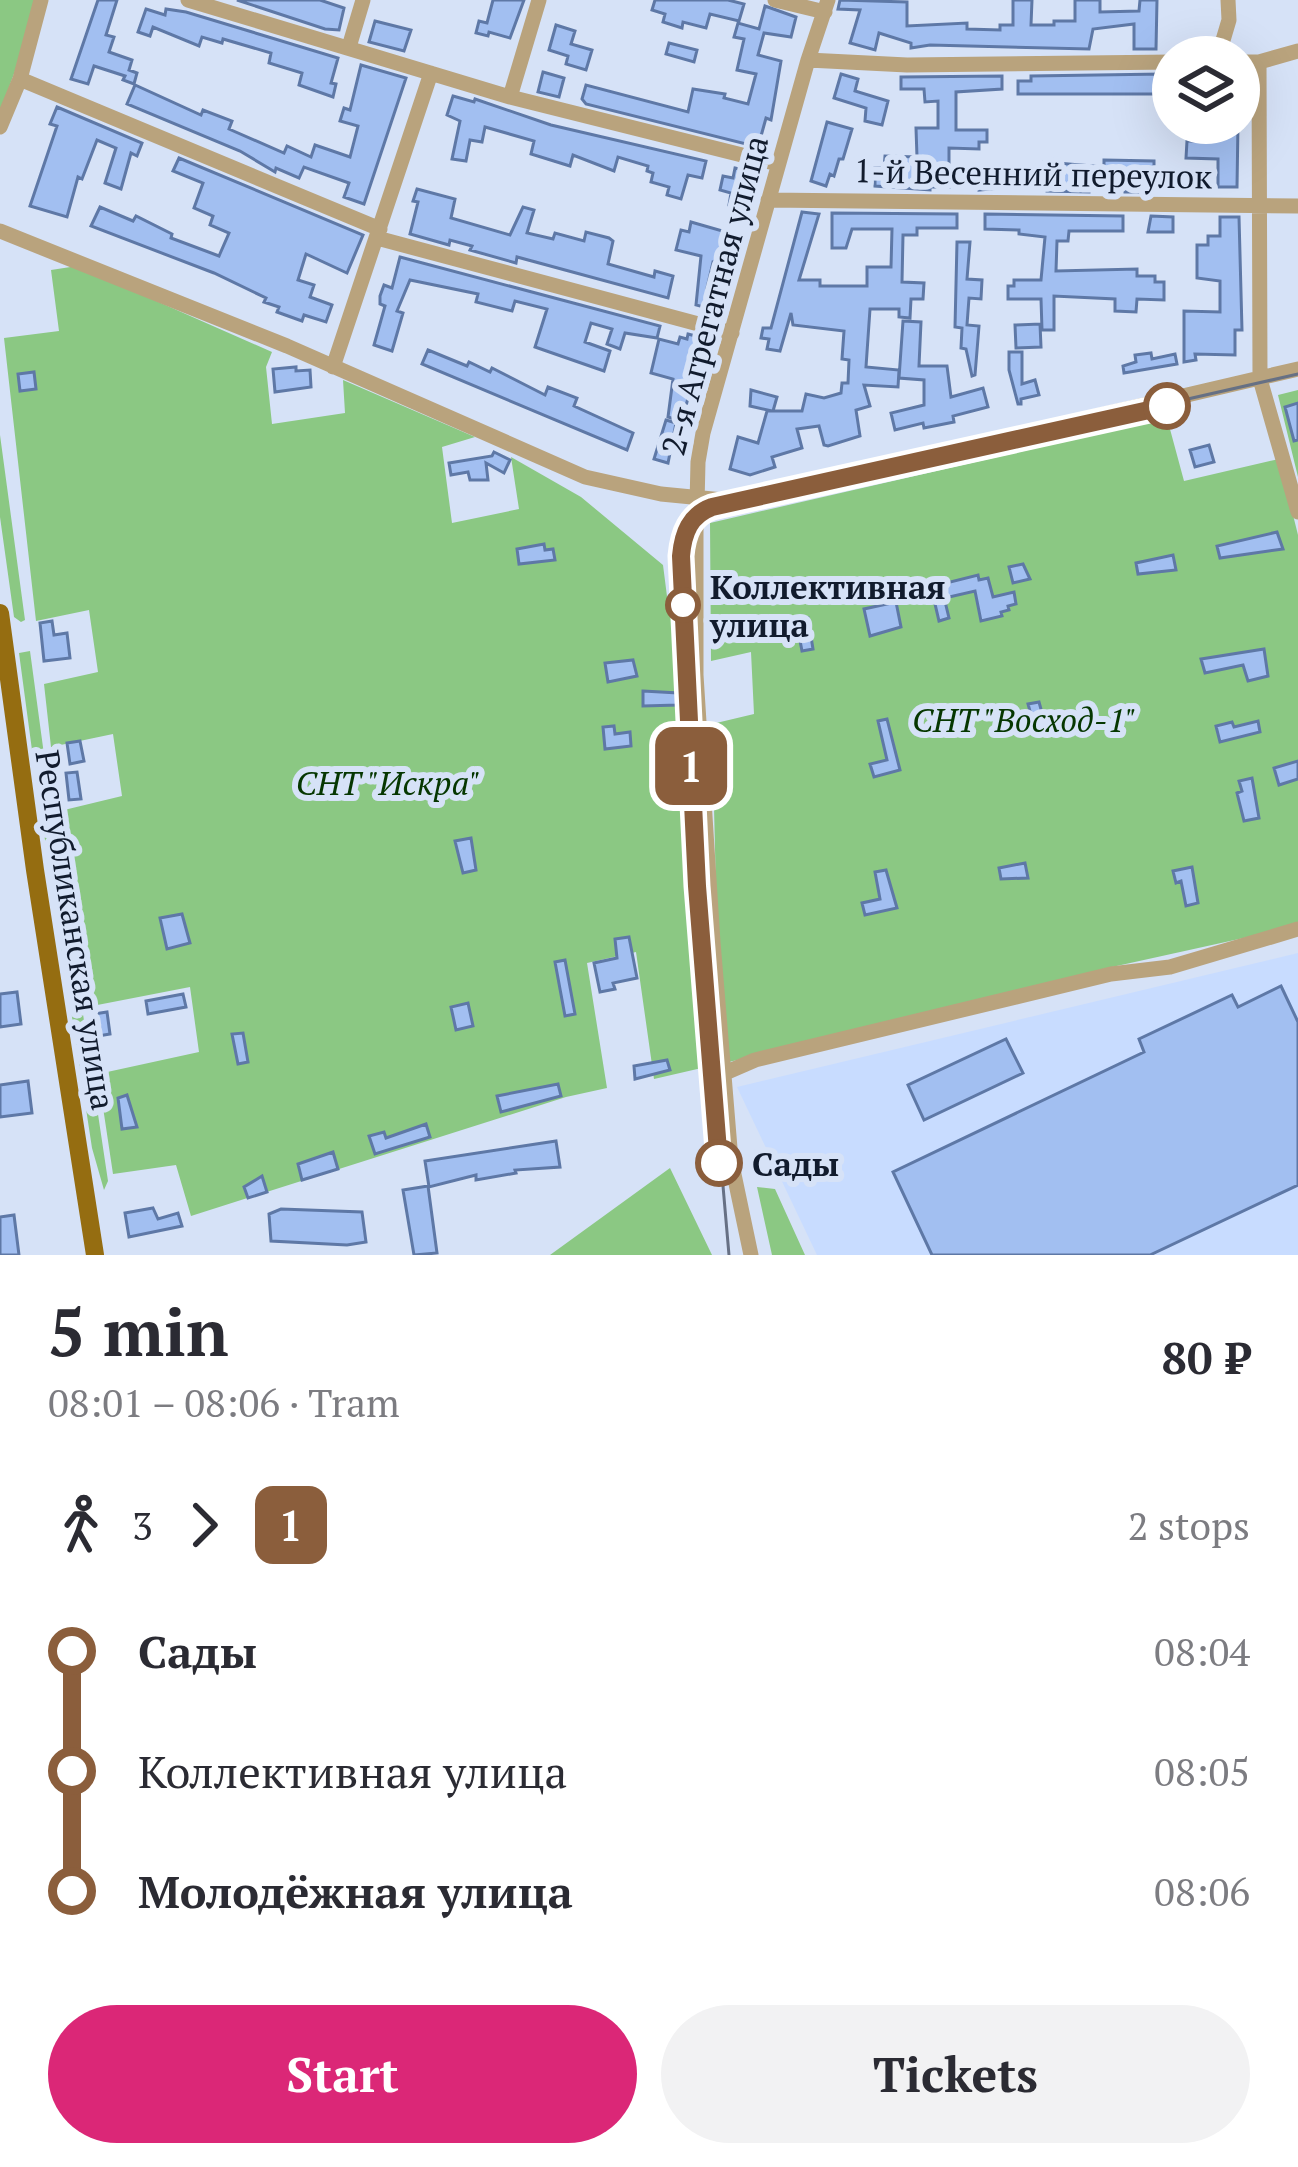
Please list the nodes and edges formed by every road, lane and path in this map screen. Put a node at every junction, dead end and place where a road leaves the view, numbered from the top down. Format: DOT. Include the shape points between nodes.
graph roads {
  1 [pos="41,0"];
  2 [pos="188,0"];
  3 [pos="363,0"];
  4 [pos="539,0"];
  5 [pos="775,0"];
  6 [pos="1228,0"];
  7 [pos="827,6"];
  8 [pos="1224,36"];
  9 [pos="350,46"];
  10 [pos="1298,51"];
  11 [pos="808,60"];
  12 [pos="1152,62"];
  13 [pos="1260,62"];
  14 [pos="431,73"];
  15 [pos="20,79"];
  16 [pos="510,97"];
  17 [pos="0,127"];
  18 [pos="1258,144"];
  19 [pos="778,164"];
  20 [pos="768,200"];
  21 [pos="1258,206"];
  22 [pos="1298,206"];
  23 [pos="0,231"];
  24 [pos="378,233"];
  25 [pos="732,333"];
  26 [pos="333,367"];
  27 [pos="1298,369"];
  28 [pos="1259,380"];
  29 [pos="697,502"];
  30 [pos="1298,512"];
  31 [pos="0,613"];
  32 [pos="1298,929"];
  33 [pos="724,1072"];
  34 [pos="95,1255"];
  35 [pos="751,1255"];
  1 -- 15 [label="street"];
  2 -- 9 [label="street"];
  3 -- 9 [label="street"];
  4 -- 16 [label="street"];
  5 -- 7 [label="street"];
  6 -- 8 [label="street"];
  7 -- 11 [label="street, 2-я Агрегатная улица"];
  9 -- 14 [label="street"];
  10 -- 13 [label="street"];
  11 -- 12 [label="street"];
  11 -- 19 [label="street, 2-я Агрегатная улица"];
  14 -- 16 [label="street"];
  14 -- 24 [label="street"];
  15 -- 17 [label="street"];
  15 -- 24 [label="street"];
  16 -- 19 [label="street"];
  18 -- 21 [label="street"];
  19 -- 20 [label="street, 2-я Агрегатная улица"];
  20 -- 21 [label="street, 1-й Весенний переулок"];
  20 -- 25 [label="street, 2-я Агрегатная улица"];
  21 -- 22 [label="street, 1-й Весенний переулок"];
  21 -- 28 [label="street"];
  23 -- 26 [label="street"];
  24 -- 25 [label="street"];
  24 -- 26 [label="street"];
  25 -- 29 [label="street, 2-я Агрегатная улица" via="698,461"];
  26 -- 29 [label="street" via="585,478"];
  27 -- 28 [label="street"];
  28 -- 29 [label="street"];
  28 -- 30 [label="street"];
  29 -- 33 [label="street, 2-я Агрегатная улица, bridge" via="696,675"];
  31 -- 34 [label="main road, Республиканская улица"];
  32 -- 33 [label="street" via="1170,968 1111,974"];
  33 -- 35 [label="street, 2-я Агрегатная улица"];
}
